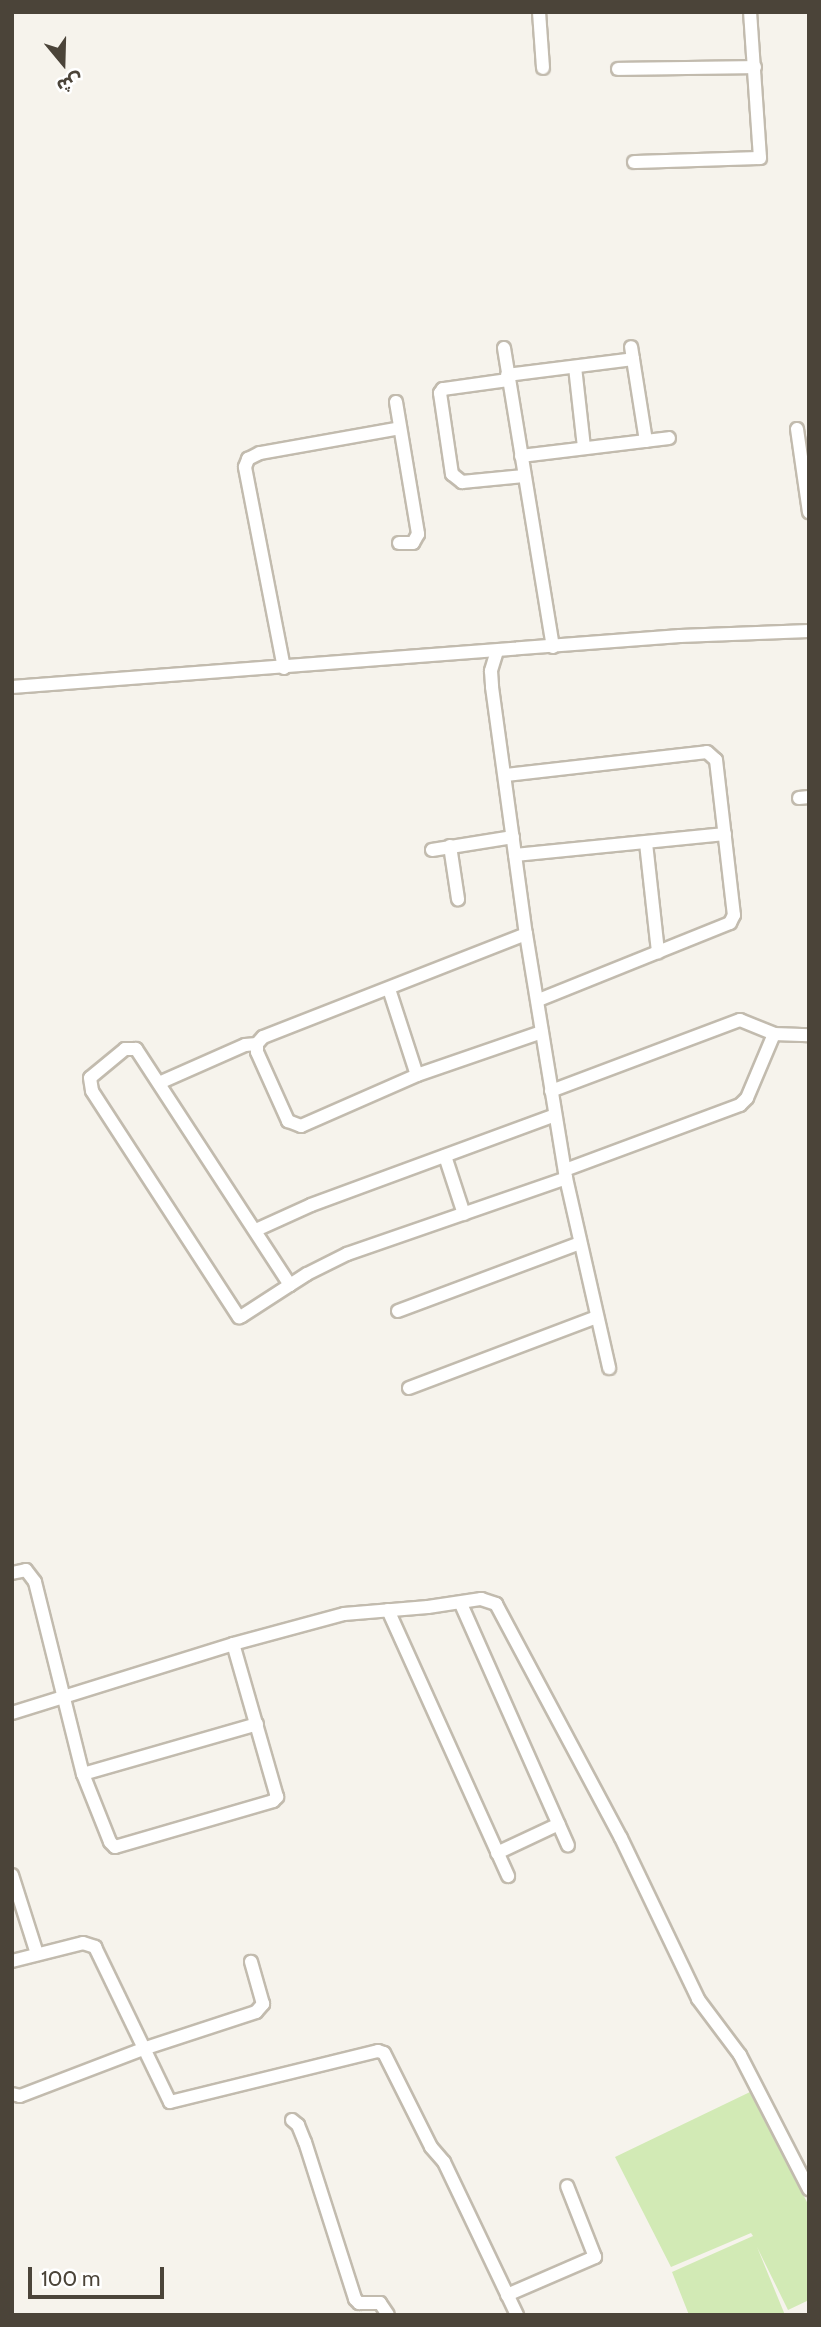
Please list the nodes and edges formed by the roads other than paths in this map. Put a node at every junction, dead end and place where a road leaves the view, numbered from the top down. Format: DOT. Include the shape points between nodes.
graph roads {
  1 [pos="539,12"];
  2 [pos="751,12"];
  3 [pos="755,67"];
  4 [pos="543,68"];
  5 [pos="618,69"];
  6 [pos="634,162"];
  7 [pos="504,348"];
  8 [pos="575,367"];
  9 [pos="508,378"];
  10 [pos="396,402"];
  11 [pos="400,428"];
  12 [pos="797,429"];
  13 [pos="669,438"];
  14 [pos="646,441"];
  15 [pos="584,447"];
  16 [pos="521,456"];
  17 [pos="524,477"];
  18 [pos="809,512"];
  19 [pos="399,543"];
  20 [pos="809,631"];
  21 [pos="553,647"];
  22 [pos="497,651"];
  23 [pos="284,668"];
  24 [pos="12,687"];
  25 [pos="506,775"];
  26 [pos="725,834"];
  27 [pos="513,837"];
  28 [pos="646,843"];
  29 [pos="450,846"];
  30 [pos="432,849"];
  31 [pos="515,855"];
  32 [pos="458,900"];
  33 [pos="526,934"];
  34 [pos="658,953"];
  35 [pos="389,989"];
  36 [pos="538,1000"];
  37 [pos="542,1032"];
  38 [pos="774,1034"];
  39 [pos="809,1035"];
  40 [pos="257,1044"];
  41 [pos="417,1075"];
  42 [pos="159,1083"];
  43 [pos="551,1091"];
  44 [pos="555,1115"];
  45 [pos="444,1156"];
  46 [pos="566,1174"];
  47 [pos="464,1214"];
  48 [pos="256,1230"];
  49 [pos="580,1244"];
  50 [pos="290,1285"];
  51 [pos="398,1311"];
  52 [pos="597,1317"];
  53 [pos="610,1368"];
  54 [pos="409,1388"];
  55 [pos="12,1573"];
  56 [pos="461,1604"];
  57 [pos="388,1610"];
  58 [pos="233,1644"];
  59 [pos="63,1699"];
  60 [pos="12,1713"];
  61 [pos="257,1724"];
  62 [pos="83,1774"];
  63 [pos="559,1824"];
  64 [pos="568,1845"];
  65 [pos="497,1853"];
  66 [pos="12,1875"];
  67 [pos="508,1876"];
  68 [pos="37,1954"];
  69 [pos="12,1961"];
  70 [pos="251,1962"];
  71 [pos="144,2049"];
  72 [pos="12,2094"];
  73 [pos="292,2120"];
  74 [pos="804,2166"];
  75 [pos="566,2186"];
  76 [pos="809,2189"];
  77 [pos="507,2295"];
  78 [pos="388,2315"];
  79 [pos="517,2315"];
  1 -- 4 [label="street"];
  2 -- 3 [label="street"];
  3 -- 5 [label="street"];
  3 -- 6 [label="street" via="760,158"];
  7 -- 9 [label="street"];
  8 -- 9 [label="street"];
  8 -- 14 [label="street" via="632,353"];
  8 -- 15 [label="street"];
  9 -- 16 [label="street"];
  9 -- 17 [label="street" via="440,393 452,474 462,482"];
  10 -- 11 [label="street"];
  11 -- 19 [label="street" via="418,534 413,542"];
  11 -- 23 [label="street" via="248,459 245,467"];
  12 -- 18 [label="street"];
  13 -- 14 [label="street"];
  14 -- 15 [label="street"];
  15 -- 16 [label="street"];
  16 -- 17 [label="street"];
  17 -- 21 [label="street"];
  20 -- 21 [label="street"];
  21 -- 22 [label="street"];
  22 -- 23 [label="street"];
  22 -- 25 [label="street" via="492,687"];
  23 -- 24 [label="street"];
  25 -- 26 [label="street" via="707,752 716,760"];
  25 -- 27 [label="street"];
  26 -- 28 [label="street"];
  26 -- 34 [label="street" via="734,915 730,923"];
  27 -- 29 [label="street"];
  27 -- 31 [label="street"];
  28 -- 31 [label="street"];
  28 -- 34 [label="street"];
  29 -- 30 [label="street"];
  29 -- 32 [label="street"];
  31 -- 33 [label="street"];
  33 -- 35 [label="street"];
  33 -- 36 [label="street"];
  34 -- 36 [label="street"];
  35 -- 40 [label="street" via="263,1037"];
  35 -- 41 [label="street"];
  36 -- 37 [label="street"];
  37 -- 41 [label="street"];
  37 -- 43 [label="street"];
  38 -- 39 [label="street"];
  38 -- 43 [label="street" via="740,1020"];
  38 -- 46 [label="street" via="740,1105"];
  40 -- 41 [label="street" via="294,1126"];
  40 -- 42 [label="street" via="245,1045"];
  42 -- 48 [label="street"];
  42 -- 50 [label="street" via="131,1047 88,1082 235,1315 242,1317"];
  43 -- 44 [label="street"];
  44 -- 45 [label="street"];
  44 -- 46 [label="street"];
  45 -- 47 [label="street"];
  45 -- 48 [label="street"];
  46 -- 47 [label="street"];
  46 -- 49 [label="street"];
  47 -- 50 [label="street" via="347,1254"];
  48 -- 50 [label="street"];
  49 -- 51 [label="street"];
  49 -- 52 [label="street"];
  52 -- 53 [label="street"];
  52 -- 54 [label="street"];
  55 -- 59 [label="street" via="26,1570 35,1583"];
  56 -- 57 [label="street"];
  56 -- 63 [label="street"];
  56 -- 74 [label="street" via="481,1599 500,1610 621,1838 693,1989 740,2054"];
  57 -- 58 [label="street" via="344,1614"];
  57 -- 65 [label="street"];
  58 -- 59 [label="street"];
  58 -- 61 [label="street"];
  59 -- 60 [label="street"];
  59 -- 62 [label="street"];
  61 -- 62 [label="street"];
  61 -- 62 [label="street" via="277,1791 272,1801 120,1848 110,1842"];
  63 -- 64 [label="street"];
  63 -- 65 [label="street"];
  65 -- 67 [label="street"];
  66 -- 68 [label="street"];
  68 -- 69 [label="street"];
  68 -- 71 [label="street" via="83,1943 95,1947"];
  70 -- 71 [label="street" via="261,2008"];
  71 -- 72 [label="street" via="20,2096"];
  71 -- 77 [label="street" via="170,2102 384,2053 431,2147 444,2162"];
  73 -- 78 [label="street" via="305,2142 355,2299 380,2302"];
  74 -- 76 [label="street"];
  75 -- 77 [label="street" via="596,2257"];
  77 -- 79 [label="street"];
}
